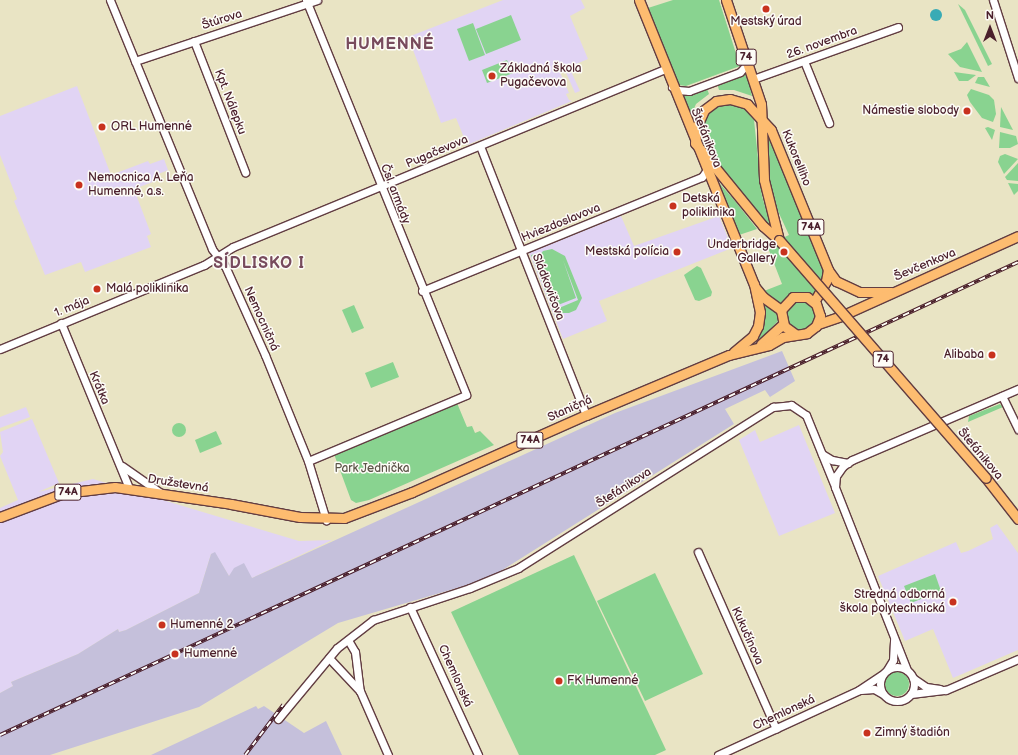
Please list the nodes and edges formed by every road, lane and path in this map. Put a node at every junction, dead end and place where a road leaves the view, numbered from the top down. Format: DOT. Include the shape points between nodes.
graph roads {
  1 [pos="110,0"];
  2 [pos="317,0"];
  3 [pos="639,0"];
  4 [pos="726,0"];
  5 [pos="993,0"];
  6 [pos="307,2"];
  7 [pos="898,27"];
  8 [pos="194,41"];
  9 [pos="135,61"];
  10 [pos="804,61"];
  11 [pos="748,63"];
  12 [pos="665,69"];
  13 [pos="1018,78"];
  14 [pos="753,79"];
  15 [pos="672,86"];
  16 [pos="761,116"];
  17 [pos="829,123"];
  18 [pos="695,143"];
  19 [pos="480,146"];
  20 [pos="706,171"];
  21 [pos="245,172"];
  22 [pos="380,187"];
  23 [pos="1018,236"];
  24 [pos="779,240"];
  25 [pos="522,251"];
  26 [pos="218,256"];
  27 [pos="828,270"];
  28 [pos="754,284"];
  29 [pos="422,291"];
  30 [pos="891,292"];
  31 [pos="816,305"];
  32 [pos="781,310"];
  33 [pos="841,316"];
  34 [pos="61,323"];
  35 [pos="782,324"];
  36 [pos="818,324"];
  37 [pos="795,334"];
  38 [pos="0,349"];
  39 [pos="754,349"];
  40 [pos="729,355"];
  41 [pos="1018,390"];
  42 [pos="1002,396"];
  43 [pos="586,415"];
  44 [pos="1018,429"];
  45 [pos="822,454"];
  46 [pos="117,461"];
  47 [pos="308,461"];
  48 [pos="848,462"];
  49 [pos="834,484"];
  50 [pos="129,488"];
  51 [pos="161,493"];
  52 [pos="354,515"];
  53 [pos="0,517"];
  54 [pos="1018,519"];
  55 [pos="326,520"];
  56 [pos="698,552"];
  57 [pos="410,607"];
  58 [pos="894,636"];
  59 [pos="348,640"];
  60 [pos="329,658"];
  61 [pos="1018,659"];
  62 [pos="907,670"];
  63 [pos="885,672"];
  64 [pos="913,678"];
  65 [pos="859,690"];
  66 [pos="946,690"];
  67 [pos="360,691"];
  68 [pos="883,694"];
  69 [pos="911,694"];
  70 [pos="278,719"];
  71 [pos="776,729"];
  72 [pos="388,755"];
  73 [pos="478,755"];
  74 [pos="718,755"];
  1 -- 9 [label="street, Nemocničná"];
  2 -- 6 [label="street, Štúrova"];
  3 -- 12 [label="main road, Štefánikova / 74"];
  4 -- 11 [label="main road, Kukorelliho / 74"];
  5 -- 13 [label="street" via="998,23"];
  6 -- 8 [label="street, Štúrova"];
  6 -- 22 [label="street, Čsl. armády"];
  7 -- 10 [label="street, 26. novembra"];
  8 -- 9 [label="street, Štúrova"];
  8 -- 21 [label="street, Kpt. Nálepku"];
  9 -- 26 [label="street, Nemocničná"];
  10 -- 14 [label="street, 26. novembra"];
  10 -- 17 [label="street"];
  11 -- 14 [label="main road, Kukorelliho / 74"];
  11 -- 15 [label="street" via="740,72 689,90 678,90"];
  12 -- 15 [label="main road, Štefánikova / 74"];
  12 -- 19 [label="street, Pugačevova"];
  14 -- 16 [label="main road, Kukorelliho / 74" via="761,104"];
  15 -- 18 [label="main road, Štefánikova / 74"];
  16 -- 18 [label="main road" via="747,104 739,101 716,101 704,110 697,126"];
  16 -- 24 [label="main road, 74" via="764,180"];
  16 -- 27 [label="main road, Kukorelliho / 74A" via="771,130"];
  18 -- 20 [label="main road, Štefánikova / 74A"];
  18 -- 24 [label="main road, 74" via="763,226"];
  19 -- 22 [label="street, Pugačevova"];
  19 -- 25 [label="street, Sládkovičova"];
  20 -- 25 [label="street, Hviezdoslavova" via="702,177"];
  20 -- 28 [label="main road, Štefánikova / 74A"];
  22 -- 26 [label="street, Pugačevova" via="233,247"];
  22 -- 29 [label="street, Čsl. armády"];
  23 -- 30 [label="main road, Ševčenkova"];
  24 -- 54 [label="main road, Štefánikova / 74, bridge" via="986,478"];
  25 -- 29 [label="street, Hviezdoslavova"];
  25 -- 43 [label="street, Sládkovičova"];
  26 -- 34 [label="street, 1. mája" via="204,265"];
  26 -- 47 [label="street, Nemocničná" via="247,312"];
  27 -- 30 [label="main road" via="836,281 860,292"];
  27 -- 31 [label="main road"];
  28 -- 32 [label="main road, 74A" via="763,297"];
  28 -- 40 [label="main road, 74A" via="760,312 758,326 747,342"];
  29 -- 47 [label="street, Čsl. armády" via="466,395"];
  30 -- 33 [label="main road, Ševčenkova"];
  31 -- 32 [label="main road" via="807,297 796,296 788,300"];
  31 -- 33 [label="main road"];
  31 -- 36 [label="main road"];
  32 -- 35 [label="main road"];
  33 -- 36 [label="main road, Ševčenkova"];
  34 -- 38 [label="street, 1. mája"];
  34 -- 46 [label="street, Krátka"];
  35 -- 37 [label="main road"];
  35 -- 39 [label="main road, 74A"];
  36 -- 37 [label="main road, 74A" via="807,333"];
  37 -- 39 [label="main road, 74A"];
  39 -- 40 [label="main road, Staničná / 74A"];
  40 -- 43 [label="main road, Staničná / 74A"];
  41 -- 42 [label="street, Štefánikova"];
  42 -- 44 [label="street"];
  42 -- 48 [label="street, Štefánikova"];
  43 -- 52 [label="main road, Staničná / 74A"];
  45 -- 48 [label="street" via="832,460"];
  45 -- 49 [label="street, Štefánikova"];
  45 -- 57 [label="street, Štefánikova" via="806,415 791,405 779,405 518,568 470,588"];
  46 -- 50 [label="street, Krátka"];
  46 -- 51 [label="street"];
  47 -- 55 [label="street, Nemocničná"];
  48 -- 49 [label="street, Štefánikova" via="838,472"];
  49 -- 58 [label="street, Štefánikova"];
  50 -- 51 [label="main road, Družstevná / 74A"];
  50 -- 53 [label="main road, Družstevná / 74A" via="100,488 64,493"];
  51 -- 55 [label="main road, Družstevná / 74A"];
  52 -- 55 [label="main road, Družstevná / 74A"];
  56 -- 71 [label="street, Kukučínova"];
  57 -- 59 [label="street, Štefánikova" via="373,620"];
  57 -- 73 [label="street, Chemlonská"];
  58 -- 62 [label="street, Štefánikova"];
  58 -- 63 [label="street, Štefánikova" via="893,660"];
  59 -- 60 [label="street, Štefánikova"];
  59 -- 67 [label="street" via="355,652"];
  60 -- 67 [label="street"];
  60 -- 70 [label="street, Štefánikova"];
  61 -- 66 [label="street"];
  62 -- 63 [label="street" via="896,667"];
  62 -- 64 [label="street"];
  63 -- 65 [label="street, Chemlonská"];
  63 -- 68 [label="street" via="880,684"];
  64 -- 66 [label="street" via="926,687"];
  64 -- 69 [label="street"];
  65 -- 68 [label="street, Chemlonská" via="874,689"];
  65 -- 71 [label="street, Chemlonská"];
  66 -- 69 [label="street"];
  67 -- 72 [label="street"];
  68 -- 69 [label="street" via="898,701"];
  71 -- 74 [label="street, Chemlonská"];
}
